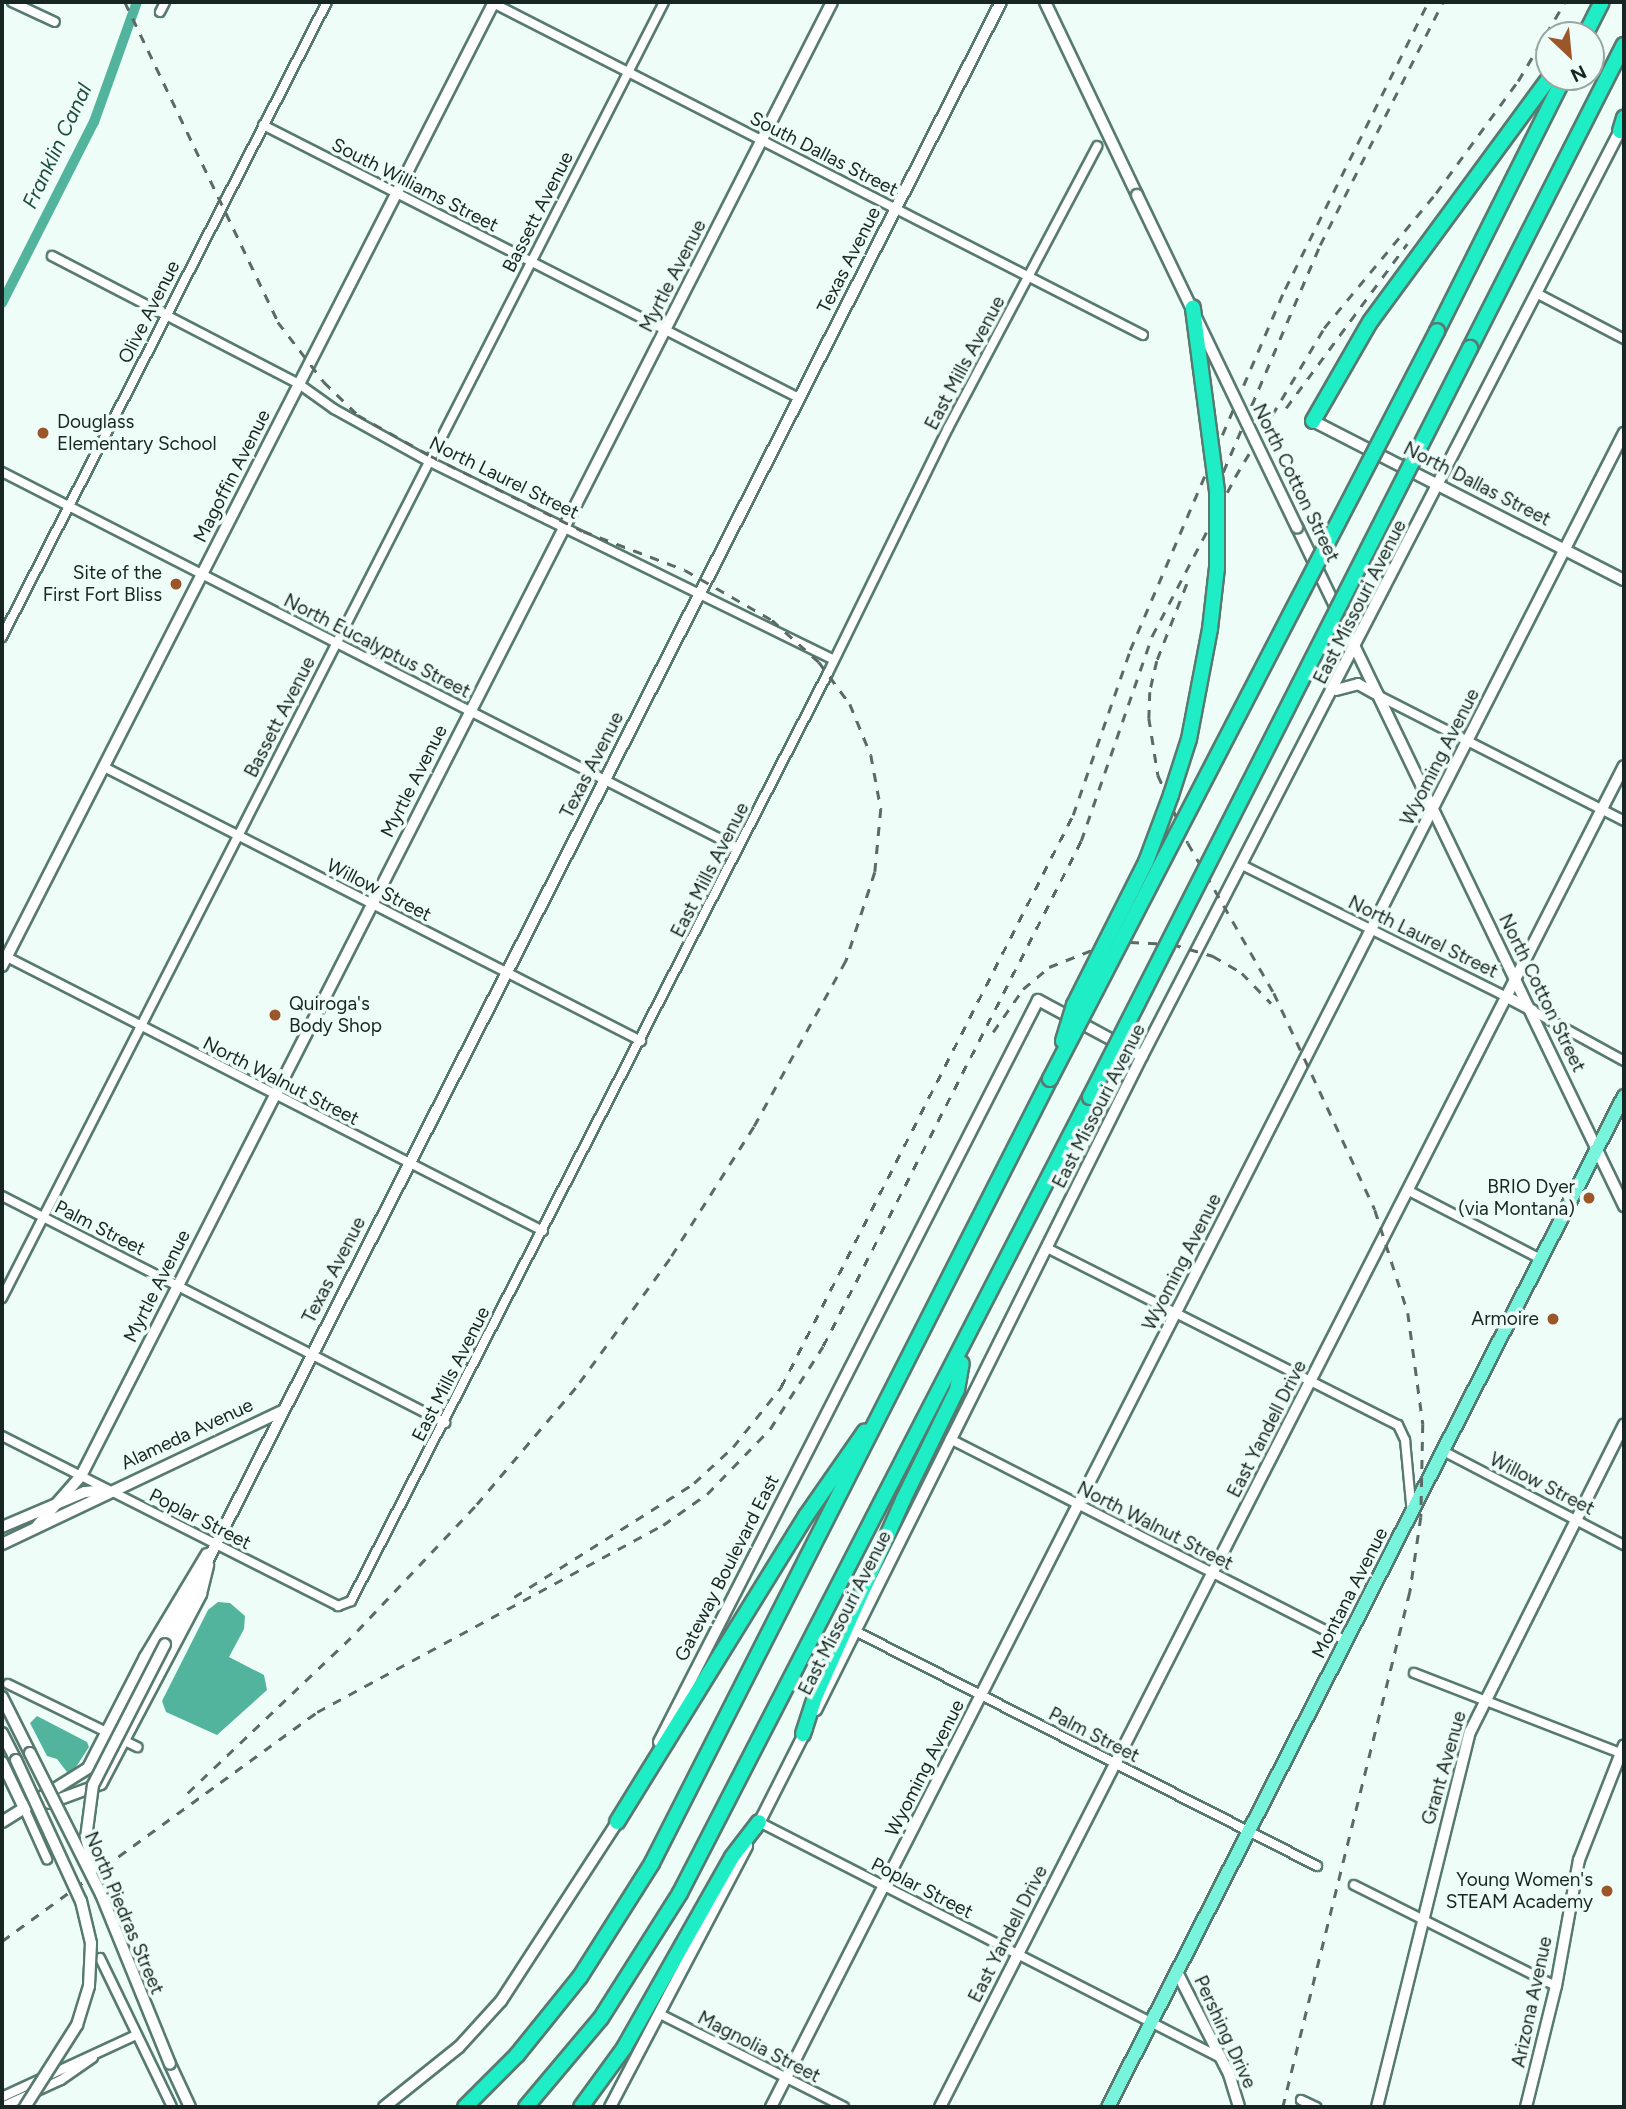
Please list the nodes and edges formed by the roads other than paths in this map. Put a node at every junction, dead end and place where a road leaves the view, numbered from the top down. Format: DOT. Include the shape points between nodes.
graph roads {
  1 [pos="12,2"];
  2 [pos="165,2"];
  3 [pos="327,2"];
  4 [pos="493,2"];
  5 [pos="664,2"];
  6 [pos="832,2"];
  7 [pos="1001,2"];
  8 [pos="1045,2"];
  9 [pos="1601,3"];
  10 [pos="160,12"];
  11 [pos="1589,21"];
  12 [pos="1592,21"];
  13 [pos="55,22"];
  14 [pos="1624,45"];
  15 [pos="628,72"];
  16 [pos="1540,91"];
  17 [pos="1557,91"];
  18 [pos="1623,124"];
  19 [pos="263,125"];
  20 [pos="762,140"];
  21 [pos="1097,146"];
  22 [pos="396,194"];
  23 [pos="895,208"];
  24 [pos="52,256"];
  25 [pos="530,262"];
  26 [pos="1028,276"];
  27 [pos="1538,294"];
  28 [pos="1193,308"];
  29 [pos="164,317"];
  30 [pos="664,331"];
  31 [pos="1143,335"];
  32 [pos="1624,339"];
  33 [pos="299,384"];
  34 [pos="799,398"];
  35 [pos="1313,421"];
  36 [pos="1624,433"];
  37 [pos="428,461"];
  38 [pos="2,472"];
  39 [pos="1440,483"];
  40 [pos="68,506"];
  41 [pos="565,527"];
  42 [pos="1565,550"];
  43 [pos="202,575"];
  44 [pos="1624,580"];
  45 [pos="698,595"];
  46 [pos="2,637"];
  47 [pos="335,644"];
  48 [pos="1356,649"];
  49 [pos="833,659"];
  50 [pos="1333,691"];
  51 [pos="1379,696"];
  52 [pos="469,713"];
  53 [pos="1468,741"];
  54 [pos="104,766"];
  55 [pos="1624,766"];
  56 [pos="603,782"];
  57 [pos="1433,808"];
  58 [pos="1602,810"];
  59 [pos="1624,821"];
  60 [pos="238,835"];
  61 [pos="738,848"];
  62 [pos="1242,865"];
  63 [pos="372,903"];
  64 [pos="1371,932"];
  65 [pos="4,961"];
  66 [pos="506,972"];
  67 [pos="1518,980"];
  68 [pos="1508,998"];
  69 [pos="1533,1011"];
  70 [pos="140,1026"];
  71 [pos="641,1041"];
  72 [pos="1142,1056"];
  73 [pos="1624,1061"];
  74 [pos="1051,1079"];
  75 [pos="274,1094"];
  76 [pos="1624,1096"];
  77 [pos="1597,1149"];
  78 [pos="408,1164"];
  79 [pos="1409,1191"];
  80 [pos="2,1196"];
  81 [pos="1624,1206"];
  82 [pos="43,1217"];
  83 [pos="543,1231"];
  84 [pos="1047,1248"];
  85 [pos="1541,1259"];
  86 [pos="177,1285"];
  87 [pos="2,1298"];
  88 [pos="1176,1313"];
  89 [pos="964,1349"];
  90 [pos="310,1353"];
  91 [pos="1312,1382"];
  92 [pos="896,1386"];
  93 [pos="280,1412"];
  94 [pos="445,1423"];
  95 [pos="1624,1424"];
  96 [pos="2,1436"];
  97 [pos="950,1439"];
  98 [pos="1444,1452"];
  99 [pos="81,1476"];
  100 [pos="108,1490"];
  101 [pos="62,1500"];
  102 [pos="1078,1504"];
  103 [pos="1412,1515"];
  104 [pos="1575,1519"];
  105 [pos="2,1527"];
  106 [pos="34,1529"];
  107 [pos="2,1544"];
  108 [pos="213,1545"];
  109 [pos="1624,1545"];
  110 [pos="1213,1573"];
  111 [pos="347,1605"];
  112 [pos="857,1632"];
  113 [pos="1346,1641"];
  114 [pos="1414,1673"];
  115 [pos="8,1684"];
  116 [pos="981,1695"];
  117 [pos="2,1696"];
  118 [pos="1482,1702"];
  119 [pos="107,1732"];
  120 [pos="2,1734"];
  121 [pos="803,1734"];
  122 [pos="124,1741"];
  123 [pos="137,1747"];
  124 [pos="1623,1751"];
  125 [pos="2,1762"];
  126 [pos="1115,1763"];
  127 [pos="25,1810"];
  128 [pos="2,1822"];
  129 [pos="617,1822"];
  130 [pos="759,1822"];
  131 [pos="1249,1832"];
  132 [pos="47,1859"];
  133 [pos="1317,1866"];
  134 [pos="1354,1885"];
  135 [pos="884,1886"];
  136 [pos="101,1894"];
  137 [pos="1422,1919"];
  138 [pos="1018,1954"];
  139 [pos="100,1958"];
  140 [pos="1177,1972"];
  141 [pos="1556,1986"];
  142 [pos="660,2014"];
  143 [pos="1152,2022"];
  144 [pos="136,2035"];
  145 [pos="95,2056"];
  146 [pos="1221,2058"];
  147 [pos="786,2078"];
  148 [pos="2,2097"];
  149 [pos="1301,2100"];
  150 [pos="2,2107"];
  151 [pos="25,2107"];
  152 [pos="172,2107"];
  153 [pos="190,2107"];
  154 [pos="384,2107"];
  155 [pos="465,2107"];
  156 [pos="526,2107"];
  157 [pos="581,2107"];
  158 [pos="610,2107"];
  159 [pos="771,2107"];
  160 [pos="844,2107"];
  161 [pos="940,2107"];
  162 [pos="1108,2107"];
  163 [pos="1239,2107"];
  164 [pos="1316,2107"];
  165 [pos="1377,2107"];
  166 [pos="1526,2107"];
  1 -- 13 [label="street"];
  2 -- 10 [label="street"];
  3 -- 19 [label="street, Olive Avenue"];
  4 -- 15 [label="street, South Dallas Street"];
  4 -- 22 [label="street, Magoffin Avenue"];
  5 -- 15 [label="street, Bassett Avenue"];
  6 -- 20 [label="street, Myrtle Avenue"];
  7 -- 23 [label="main road, Texas Avenue"];
  8 -- 28 [label="main road, North Cotton Street, bridge"];
  9 -- 11 [label="highway"];
  9 -- 12 [label="highway"];
  14 -- 89 [label="highway, bridge"];
  15 -- 20 [label="street, South Dallas Street"];
  15 -- 25 [label="street, Bassett Avenue"];
  16 -- 35 [label="highway" via="1370,323"];
  17 -- 74 [label="highway, bridge"];
  18 -- 27 [label="main road, East Missouri Avenue"];
  19 -- 22 [label="street, South Williams Street"];
  19 -- 29 [label="street, Olive Avenue"];
  20 -- 23 [label="street, South Dallas Street"];
  20 -- 30 [label="street, Myrtle Avenue"];
  21 -- 26 [label="street, East Mills Avenue"];
  22 -- 25 [label="street, South Williams Street"];
  22 -- 33 [label="street, Magoffin Avenue"];
  23 -- 26 [label="street, South Dallas Street"];
  23 -- 34 [label="main road, Texas Avenue"];
  24 -- 29 [label="street, North Laurel Street"];
  25 -- 30 [label="street, South Williams Street"];
  25 -- 37 [label="street, Bassett Avenue"];
  26 -- 31 [label="street, South Dallas Street"];
  26 -- 49 [label="street, East Mills Avenue"];
  27 -- 32 [label="street"];
  27 -- 39 [label="main road, East Missouri Avenue"];
  28 -- 48 [label="main road, North Cotton Street, bridge"];
  28 -- 74 [label="highway, bridge" via="1217,491 1217,568 1198,699 1155,839 1074,1005"];
  29 -- 33 [label="street, North Laurel Street"];
  29 -- 40 [label="street, Olive Avenue"];
  30 -- 34 [label="street, South Williams Street"];
  30 -- 41 [label="street, Myrtle Avenue"];
  33 -- 37 [label="street, North Laurel Street"];
  33 -- 43 [label="street, Magoffin Avenue"];
  34 -- 45 [label="main road, Texas Avenue"];
  35 -- 39 [label="main road, North Dallas Street"];
  36 -- 42 [label="street, Wyoming Avenue"];
  37 -- 41 [label="street, North Laurel Street"];
  37 -- 47 [label="street, Bassett Avenue"];
  38 -- 40 [label="street, North Eucalyptus Street"];
  39 -- 42 [label="main road, North Dallas Street"];
  39 -- 48 [label="main road, East Missouri Avenue"];
  40 -- 43 [label="street, North Eucalyptus Street"];
  40 -- 46 [label="street, Olive Avenue"];
  41 -- 45 [label="street, North Laurel Street"];
  41 -- 52 [label="street, Myrtle Avenue"];
  42 -- 44 [label="main road, North Dallas Street"];
  42 -- 53 [label="street, Wyoming Avenue"];
  43 -- 47 [label="street, North Eucalyptus Street"];
  43 -- 54 [label="street, Magoffin Avenue"];
  45 -- 49 [label="street, North Laurel Street"];
  45 -- 56 [label="main road, Texas Avenue"];
  47 -- 52 [label="street, North Eucalyptus Street"];
  47 -- 60 [label="street, Bassett Avenue"];
  48 -- 50 [label="main road, East Missouri Avenue"];
  48 -- 51 [label="main road, North Cotton Street"];
  49 -- 61 [label="street, East Mills Avenue"];
  50 -- 51 [label="main road" via="1350,683"];
  50 -- 62 [label="main road, East Missouri Avenue"];
  51 -- 53 [label="street"];
  51 -- 57 [label="main road, North Cotton Street"];
  52 -- 56 [label="street, North Eucalyptus Street"];
  52 -- 63 [label="street, Myrtle Avenue"];
  53 -- 57 [label="street, Wyoming Avenue"];
  53 -- 58 [label="street"];
  54 -- 60 [label="street, Willow Street"];
  54 -- 65 [label="street, Magoffin Avenue"];
  55 -- 58 [label="street, East Yandell Drive"];
  56 -- 61 [label="street, North Eucalyptus Street"];
  56 -- 66 [label="main road, Texas Avenue"];
  57 -- 64 [label="street, Wyoming Avenue"];
  57 -- 67 [label="main road, North Cotton Street"];
  58 -- 59 [label="street"];
  58 -- 67 [label="street, East Yandell Drive"];
  60 -- 63 [label="street, Willow Street"];
  60 -- 70 [label="street, Bassett Avenue"];
  61 -- 71 [label="street, East Mills Avenue"];
  62 -- 64 [label="street, North Laurel Street"];
  62 -- 72 [label="main road, East Missouri Avenue"];
  63 -- 66 [label="street, Willow Street"];
  63 -- 75 [label="street, Myrtle Avenue"];
  64 -- 68 [label="street, North Laurel Street"];
  64 -- 88 [label="street, Wyoming Avenue"];
  65 -- 70 [label="street, North Walnut Street"];
  66 -- 71 [label="street, Willow Street"];
  66 -- 78 [label="main road, Texas Avenue"];
  67 -- 68 [label="street, East Yandell Drive"];
  67 -- 69 [label="main road, North Cotton Street"];
  68 -- 69 [label="street, North Laurel Street"];
  68 -- 79 [label="street, East Yandell Drive"];
  69 -- 73 [label="street, North Laurel Street"];
  69 -- 77 [label="main road, North Cotton Street"];
  70 -- 75 [label="street, North Walnut Street"];
  70 -- 82 [label="street, Bassett Avenue"];
  71 -- 83 [label="street, East Mills Avenue"];
  72 -- 84 [label="main road, East Missouri Avenue"];
  72 -- 129 [label="main road, Gateway Boulevard East" via="1038,1000"];
  74 -- 92 [label="highway"];
  75 -- 78 [label="street, North Walnut Street"];
  75 -- 86 [label="street, Myrtle Avenue"];
  76 -- 77 [label="main road, Montana Avenue"];
  77 -- 81 [label="main road, North Cotton Street"];
  77 -- 85 [label="main road, Montana Avenue"];
  78 -- 83 [label="street, North Walnut Street"];
  78 -- 90 [label="main road, Texas Avenue"];
  79 -- 85 [label="street"];
  79 -- 91 [label="street, East Yandell Drive"];
  80 -- 82 [label="street, Palm Street"];
  82 -- 86 [label="street, Palm Street"];
  82 -- 87 [label="street, Bassett Avenue"];
  83 -- 94 [label="street, East Mills Avenue"];
  84 -- 88 [label="street"];
  84 -- 97 [label="main road, East Missouri Avenue"];
  85 -- 98 [label="main road, Montana Avenue"];
  86 -- 90 [label="street, Palm Street"];
  86 -- 99 [label="street, Myrtle Avenue"];
  88 -- 91 [label="street"];
  88 -- 102 [label="street, Wyoming Avenue"];
  89 -- 121 [label="highway" via="957,1390 903,1500 815,1697"];
  89 -- 156 [label="highway" via="668,1913 601,2018"];
  90 -- 93 [label="main road, Texas Avenue"];
  90 -- 94 [label="street, Palm Street"];
  91 -- 103 [label="street" via="1402,1431"];
  91 -- 110 [label="street, East Yandell Drive"];
  92 -- 129 [label="highway" via="806,1516"];
  92 -- 155 [label="highway" via="653,1863 565,1996 517,2055"];
  93 -- 100 [label="main road, Alameda Avenue"];
  93 -- 108 [label="main road, Texas Avenue"];
  94 -- 111 [label="street, East Mills Avenue"];
  95 -- 104 [label="main road, Grant Avenue"];
  96 -- 99 [label="street, Poplar Street"];
  97 -- 102 [label="street, North Walnut Street"];
  97 -- 112 [label="main road, East Missouri Avenue"];
  98 -- 103 [label="main road, Montana Avenue"];
  98 -- 104 [label="street, Willow Street"];
  99 -- 100 [label="street, Poplar Street"];
  99 -- 101 [label="street, Myrtle Avenue"];
  100 -- 101 [label="main road, Alameda Avenue"];
  100 -- 106 [label="main road, Alameda Avenue"];
  100 -- 108 [label="street, Poplar Street"];
  101 -- 105 [label="main road, Alameda Avenue"];
  101 -- 106 [label="street, Myrtle Avenue"];
  102 -- 110 [label="street, North Walnut Street"];
  102 -- 116 [label="street, Wyoming Avenue"];
  103 -- 113 [label="main road, Montana Avenue"];
  104 -- 109 [label="street, Willow Street"];
  104 -- 118 [label="main road, Grant Avenue"];
  106 -- 107 [label="main road, Alameda Avenue"];
  108 -- 111 [label="street, Poplar Street" via="338,1606"];
  108 -- 119 [label="street, Texas Avenue" via="186,1585"];
  108 -- 122 [label="street, Texas Avenue" via="201,1594"];
  108 -- 136 [label="main road, bridge" via="91,1793 86,1838"];
  110 -- 113 [label="street, North Walnut Street"];
  110 -- 126 [label="street, East Yandell Drive"];
  112 -- 116 [label="street, Palm Street"];
  112 -- 121 [label="main road, East Missouri Avenue"];
  113 -- 131 [label="main road, Montana Avenue"];
  114 -- 118 [label="street"];
  115 -- 119 [label="street"];
  116 -- 126 [label="street, Palm Street"];
  116 -- 135 [label="street, Wyoming Avenue"];
  117 -- 136 [label="main road, North Piedras Street, bridge"];
  118 -- 124 [label="street"];
  118 -- 137 [label="main road, Grant Avenue" via="1465,1745"];
  119 -- 122 [label="street"];
  119 -- 127 [label="street, Texas Avenue" via="86,1771"];
  120 -- 151 [label="main road, North Piedras Street, bridge" via="81,1900 91,1943 89,1986 77,2025"];
  121 -- 130 [label="main road, East Missouri Avenue"];
  122 -- 123 [label="street"];
  122 -- 127 [label="street, Texas Avenue" via="97,1788"];
  124 -- 141 [label="main road, Arizona Avenue" via="1578,1860"];
  125 -- 127 [label="street"];
  126 -- 131 [label="street, Palm Street"];
  126 -- 138 [label="street, East Yandell Drive"];
  127 -- 128 [label="street"];
  127 -- 132 [label="street"];
  129 -- 154 [label="main road, Gateway Boulevard East" via="501,2001 440,2064"];
  130 -- 135 [label="street, Poplar Street"];
  130 -- 142 [label="main road, East Missouri Avenue"];
  130 -- 157 [label="highway" via="732,1857 624,2049"];
  131 -- 133 [label="street, Palm Street"];
  131 -- 140 [label="main road, Montana Avenue"];
  134 -- 137 [label="street"];
  135 -- 138 [label="street, Poplar Street"];
  135 -- 147 [label="street, Wyoming Avenue"];
  136 -- 153 [label="main road, North Piedras Street, bridge"];
  137 -- 141 [label="street"];
  137 -- 165 [label="main road, Grant Avenue"];
  138 -- 143 [label="street, Poplar Street"];
  138 -- 161 [label="street, East Yandell Drive"];
  139 -- 144 [label="street, North Piedras Street"];
  140 -- 143 [label="main road, Montana Avenue"];
  140 -- 146 [label="street, Pershing Drive"];
  141 -- 166 [label="main road, Arizona Avenue"];
  142 -- 147 [label="street, Magnolia Street"];
  142 -- 158 [label="main road, East Missouri Avenue"];
  143 -- 146 [label="street, Poplar Street"];
  143 -- 162 [label="main road, Montana Avenue"];
  144 -- 145 [label="street"];
  144 -- 152 [label="street, North Piedras Street"];
  145 -- 148 [label="street" via="68,2064"];
  145 -- 150 [label="street" via="61,2080"];
  146 -- 163 [label="street, Pershing Drive"];
  147 -- 159 [label="street, Wyoming Avenue"];
  147 -- 160 [label="street, Magnolia Street"];
  149 -- 164 [label="street"];
}
